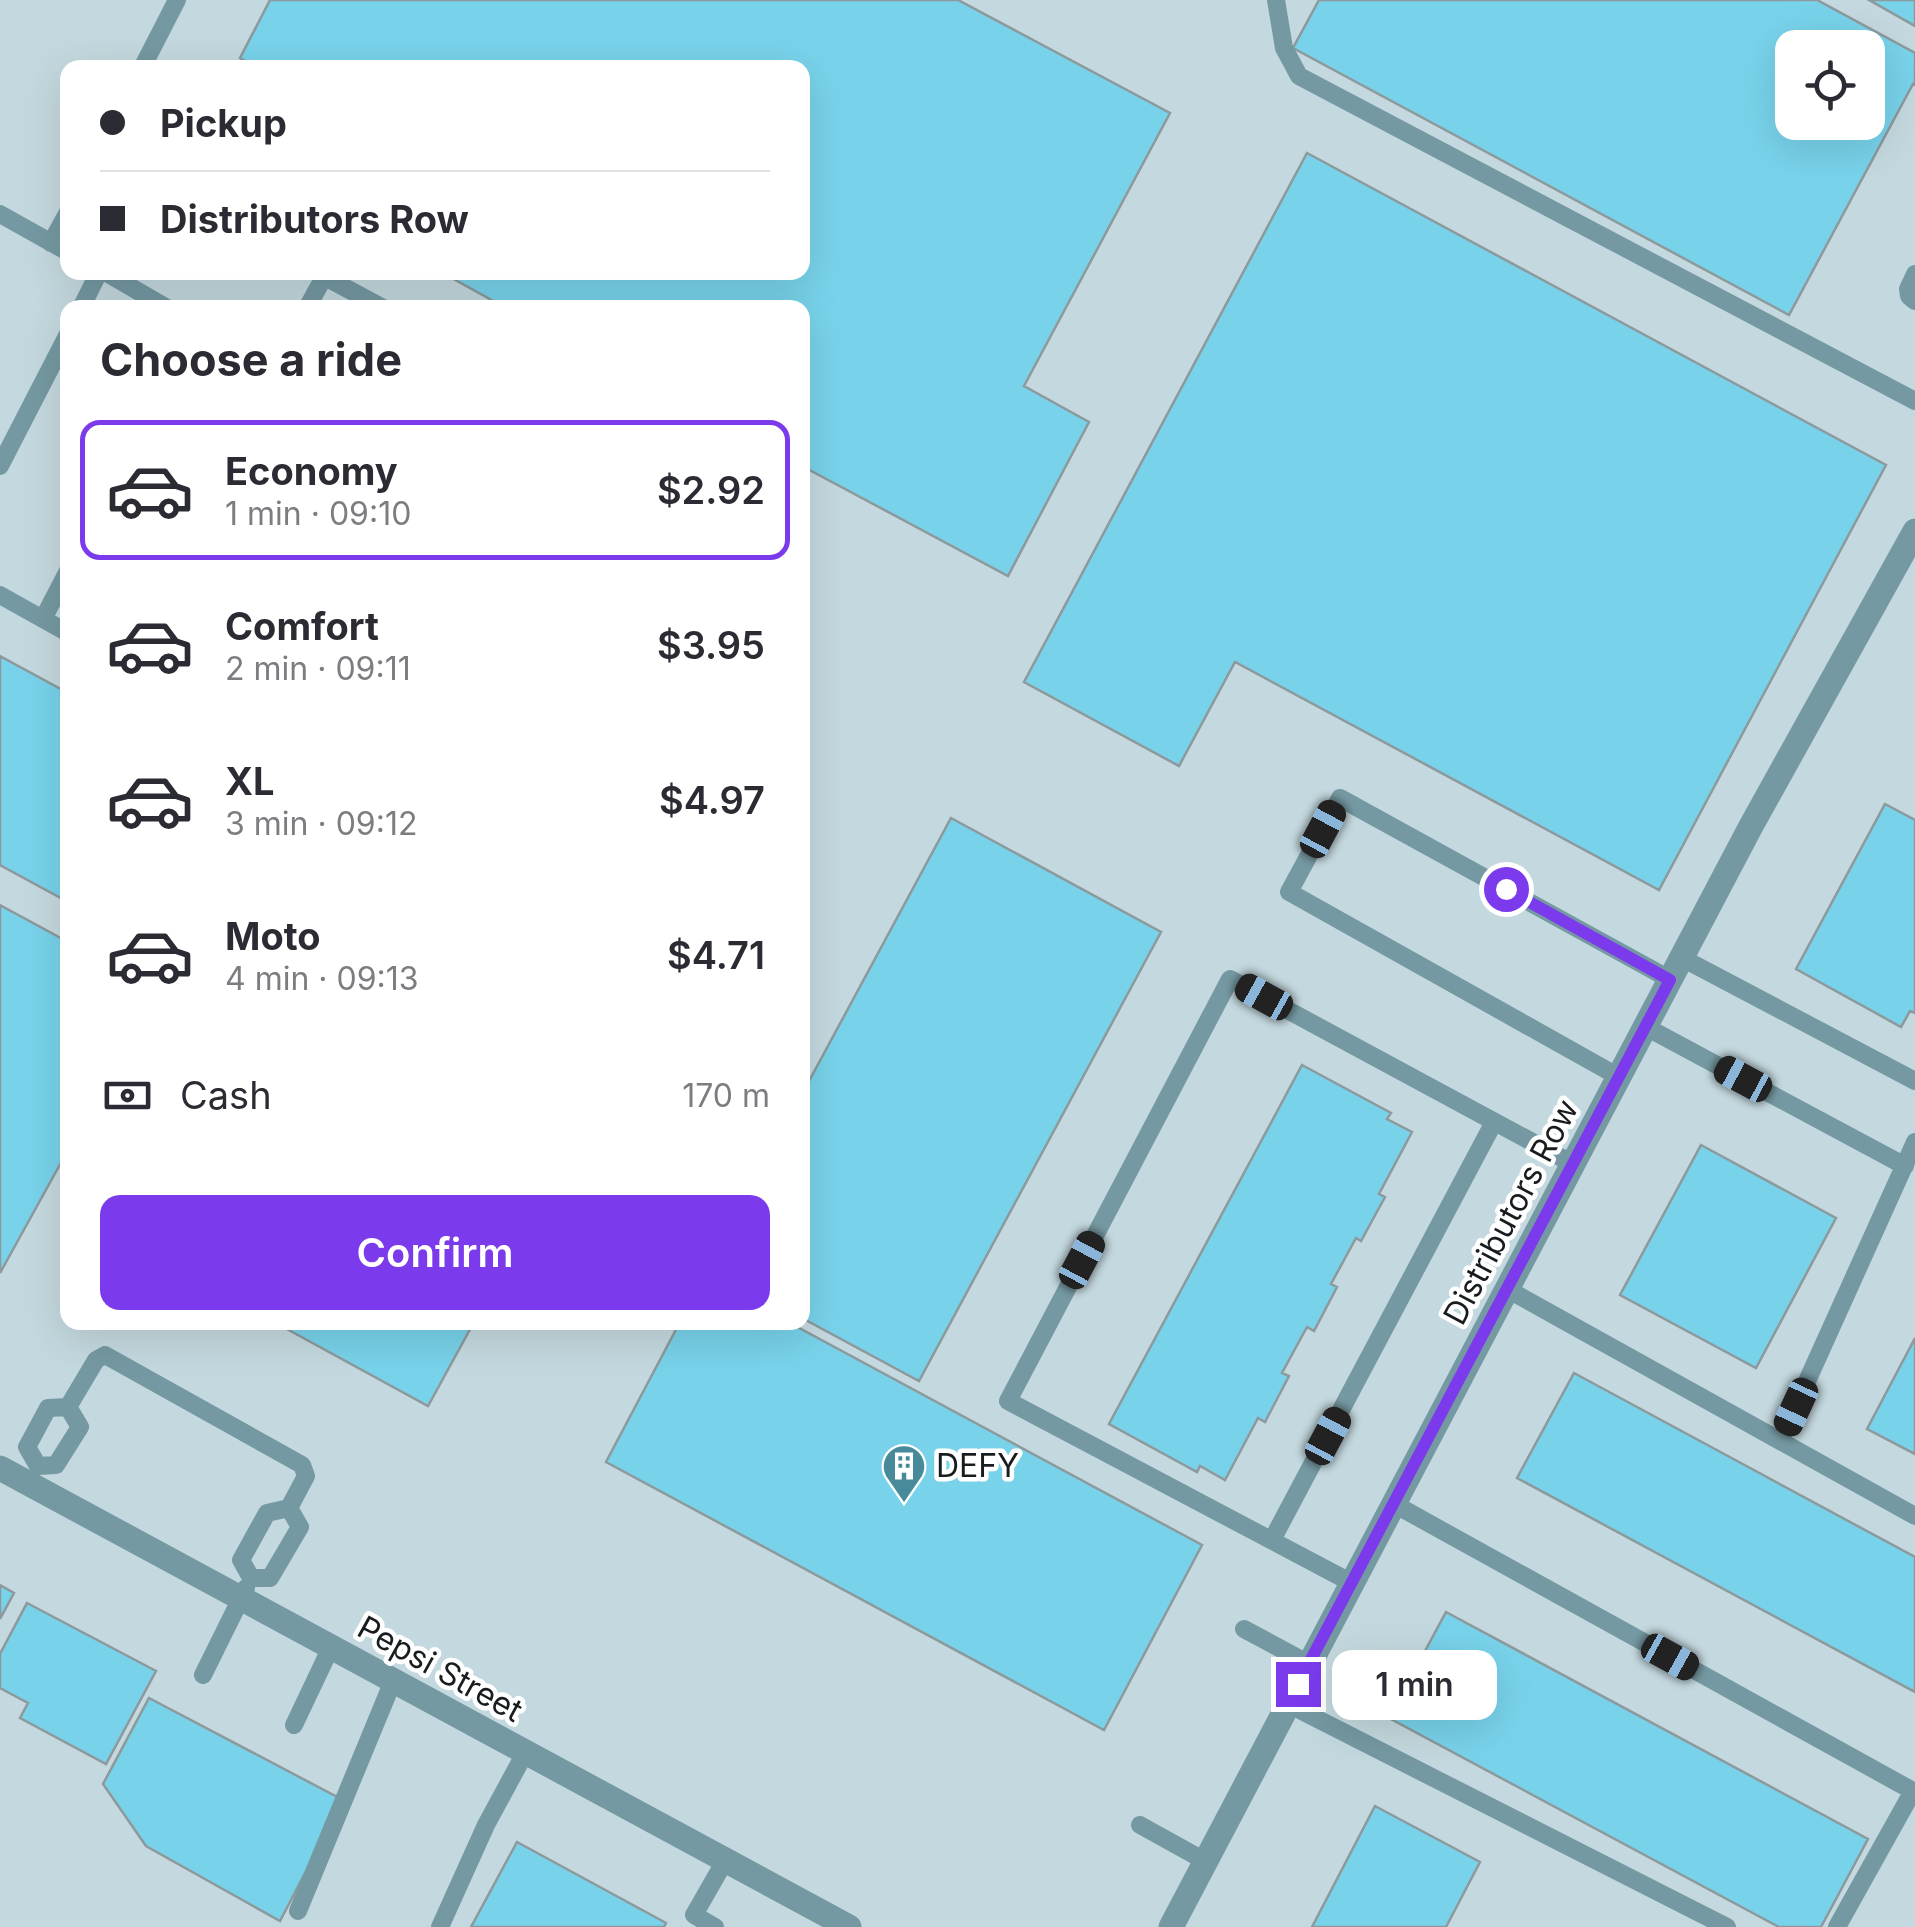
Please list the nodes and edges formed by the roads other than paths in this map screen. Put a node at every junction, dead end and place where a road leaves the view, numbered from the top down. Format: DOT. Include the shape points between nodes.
graph roads {
  1 [pos="177,0"];
  2 [pos="1276,0"];
  3 [pos="152,60"];
  4 [pos="1,218"];
  5 [pos="59,248"];
  6 [pos="1915,274"];
  7 [pos="116,280"];
  8 [pos="330,280"];
  9 [pos="153,300"];
  10 [pos="368,300"];
  11 [pos="1915,301"];
  12 [pos="60,350"];
  13 [pos="1915,401"];
  14 [pos="0,466"];
  15 [pos="1915,531"];
  16 [pos="60,586"];
  17 [pos="0,595"];
  18 [pos="42,619"];
  19 [pos="60,629"];
  20 [pos="1676,969"];
  21 [pos="1646,1027"];
  22 [pos="1619,1078"];
  23 [pos="1915,1082"];
  24 [pos="1494,1122"];
  25 [pos="1915,1142"];
  26 [pos="1573,1164"];
  27 [pos="1904,1166"];
  28 [pos="1507,1290"];
  29 [pos="68,1406"];
  30 [pos="1780,1441"];
  31 [pos="0,1468"];
  32 [pos="34,1474"];
  33 [pos="1394,1504"];
  34 [pos="288,1508"];
  35 [pos="1915,1516"];
  36 [pos="1272,1540"];
  37 [pos="1352,1583"];
  38 [pos="246,1588"];
  39 [pos="1244,1628"];
  40 [pos="330,1646"];
  41 [pos="1309,1664"];
  42 [pos="203,1675"];
  43 [pos="393,1680"];
  44 [pos="1288,1704"];
  45 [pos="294,1725"];
  46 [pos="525,1752"];
  47 [pos="1914,1789"];
  48 [pos="1140,1826"];
  49 [pos="726,1858"];
  50 [pos="1205,1861"];
  51 [pos="298,1911"];
  52 [pos="440,1927"];
  53 [pos="715,1927"];
  54 [pos="850,1927"];
  55 [pos="1170,1927"];
  56 [pos="1726,1927"];
  57 [pos="1837,1927"];
  1 -- 3 [label="lane"];
  2 -- 13 [label="lane" via="1284,48 1299,76"];
  4 -- 5 [label="lane"];
  6 -- 11 [label="lane" via="1908,289"];
  7 -- 9 [label="lane"];
  8 -- 10 [label="lane"];
  12 -- 14 [label="lane"];
  15 -- 20 [label="street, Distributors Row"];
  16 -- 18 [label="lane"];
  17 -- 18 [label="lane"];
  18 -- 19 [label="lane"];
  20 -- 21 [label="street, Distributors Row"];
  20 -- 22 [label="lane" via="1340,798 1289,892"];
  20 -- 23 [label="lane"];
  21 -- 22 [label="street, Distributors Row"];
  21 -- 27 [label="lane"];
  22 -- 26 [label="street, Distributors Row"];
  24 -- 26 [label="lane"];
  24 -- 36 [label="lane"];
  24 -- 36 [label="lane" via="1230,979 1008,1401"];
  25 -- 27 [label="lane"];
  26 -- 28 [label="street, Distributors Row"];
  27 -- 30 [label="lane"];
  28 -- 30 [label="lane"];
  28 -- 33 [label="street, Distributors Row"];
  29 -- 32 [label="lane" via="48,1408 27,1448"];
  29 -- 32 [label="lane" via="80,1427 56,1465"];
  29 -- 34 [label="lane" via="105,1355 302,1466 306,1476"];
  30 -- 35 [label="lane"];
  31 -- 32 [label="street, Pepsi Street"];
  32 -- 38 [label="street, Pepsi Street"];
  33 -- 37 [label="street, Distributors Row"];
  33 -- 47 [label="lane"];
  34 -- 38 [label="lane" via="267,1513 241,1560"];
  34 -- 38 [label="lane" via="300,1527 270,1578"];
  36 -- 37 [label="lane"];
  37 -- 41 [label="street, Distributors Row"];
  38 -- 40 [label="street, Pepsi Street"];
  38 -- 42 [label="lane"];
  39 -- 41 [label="lane"];
  40 -- 43 [label="street, Pepsi Street"];
  40 -- 45 [label="lane"];
  41 -- 44 [label="street, Distributors Row"];
  43 -- 46 [label="street, Pepsi Street"];
  43 -- 51 [label="lane"];
  44 -- 50 [label="street, Distributors Row"];
  44 -- 56 [label="lane"];
  46 -- 49 [label="street, Pepsi Street"];
  46 -- 52 [label="lane"];
  47 -- 57 [label="lane"];
  48 -- 50 [label="lane"];
  49 -- 53 [label="lane" via="694,1914"];
  49 -- 54 [label="street, Pepsi Street"];
  50 -- 55 [label="street, Distributors Row"];
}
